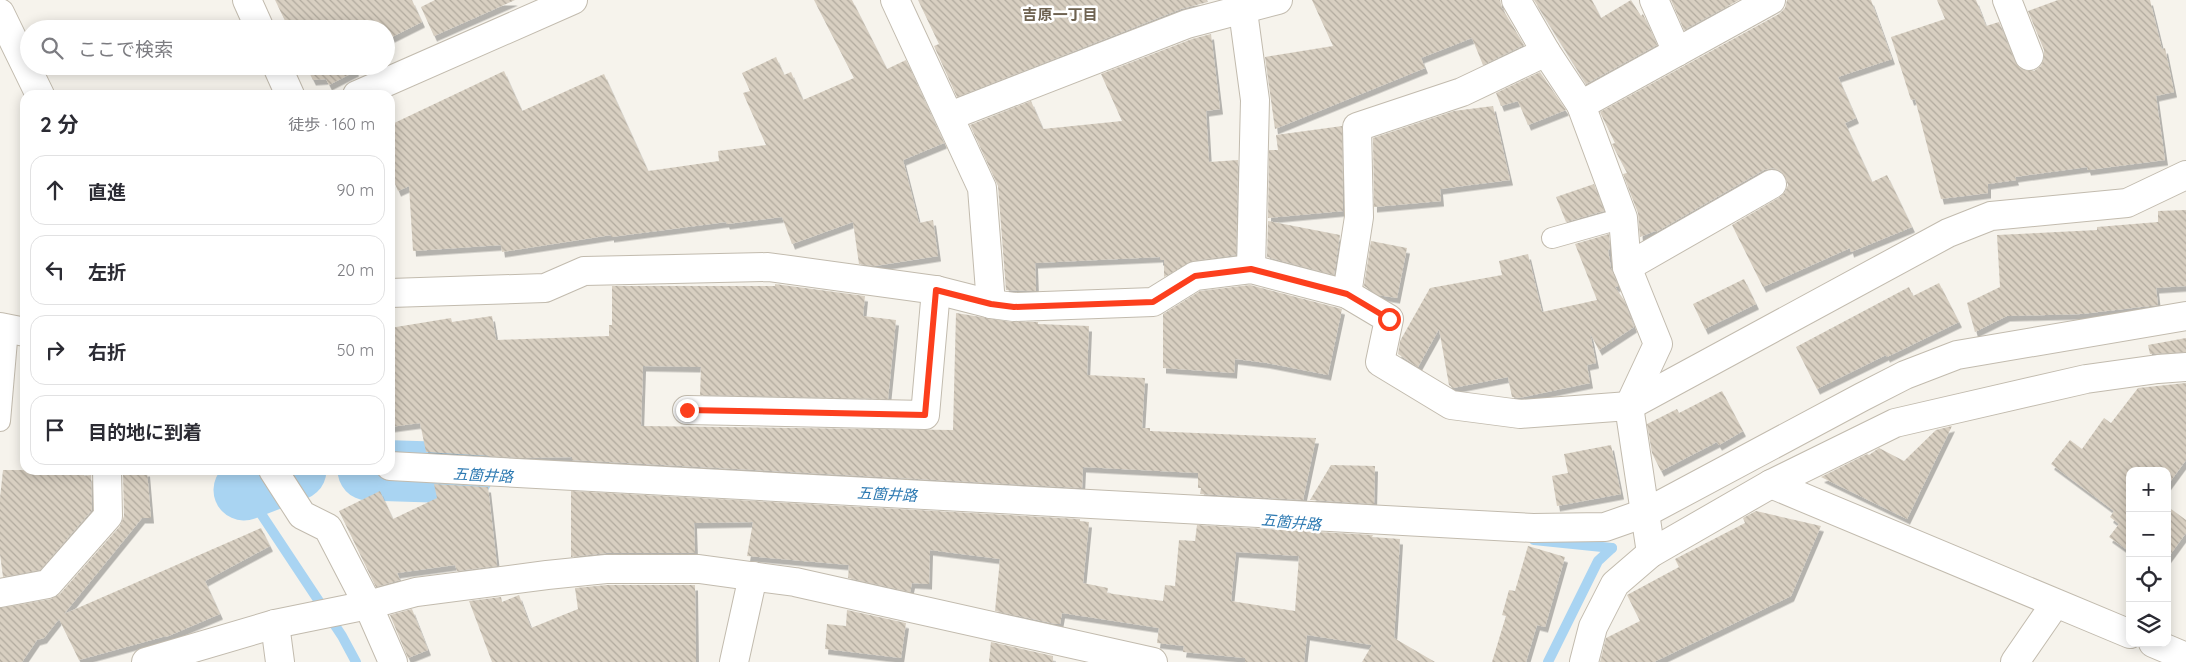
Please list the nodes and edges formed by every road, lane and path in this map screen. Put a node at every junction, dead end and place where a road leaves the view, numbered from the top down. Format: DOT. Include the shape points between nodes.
graph roads {
  1 [pos="247,0"];
  2 [pos="573,0"];
  3 [pos="895,0"];
  4 [pos="1278,0"];
  5 [pos="1516,0"];
  6 [pos="1654,0"];
  7 [pos="1771,0"];
  8 [pos="2008,0"];
  9 [pos="1243,11"];
  10 [pos="0,13"];
  11 [pos="256,20"];
  12 [pos="1546,52"];
  13 [pos="1677,52"];
  14 [pos="20,54"];
  15 [pos="2028,56"];
  16 [pos="30,75"];
  17 [pos="281,75"];
  18 [pos="38,90"];
  19 [pos="288,90"];
  20 [pos="368,90"];
  21 [pos="1580,105"];
  22 [pos="950,116"];
  23 [pos="2186,175"];
  24 [pos="1772,184"];
  25 [pos="1623,218"];
  26 [pos="1552,238"];
  27 [pos="1627,267"];
  28 [pos="1251,269"];
  29 [pos="936,290"];
  30 [pos="395,294"];
  31 [pos="1347,294"];
  32 [pos="991,304"];
  33 [pos="2186,316"];
  34 [pos="11,329"];
  35 [pos="2186,367"];
  36 [pos="1629,406"];
  37 [pos="687,410"];
  38 [pos="0,421"];
  39 [pos="395,466"];
  40 [pos="107,475"];
  41 [pos="276,475"];
  42 [pos="1772,484"];
  43 [pos="1645,513"];
  44 [pos="1651,553"];
  45 [pos="753,576"];
  46 [pos="0,593"];
  47 [pos="2055,604"];
  48 [pos="368,605"];
  49 [pos="275,624"];
  50 [pos="2126,632"];
  51 [pos="2162,647"];
  52 [pos="2186,657"];
  53 [pos="146,662"];
  54 [pos="280,662"];
  55 [pos="393,662"];
  56 [pos="734,662"];
  57 [pos="1153,662"];
  58 [pos="1584,662"];
  59 [pos="2015,662"];
  1 -- 11 [label="street"];
  2 -- 20 [label="street"];
  3 -- 22 [label="street"];
  4 -- 9 [label="street"];
  5 -- 12 [label="street"];
  6 -- 13 [label="street"];
  7 -- 13 [label="street"];
  8 -- 15 [label="street"];
  9 -- 22 [label="street" via="1188,24"];
  9 -- 28 [label="street" via="1255,100"];
  10 -- 14 [label="street"];
  12 -- 21 [label="street"];
  12 -- 31 [label="street" via="1462,92 1357,127 1359,217"];
  13 -- 21 [label="street"];
  16 -- 18 [label="street"];
  17 -- 19 [label="street"];
  21 -- 25 [label="street"];
  22 -- 32 [label="street" via="982,188"];
  23 -- 36 [label="street" via="2127,203 1990,216 1948,232"];
  24 -- 27 [label="street"];
  25 -- 26 [label="lane"];
  25 -- 27 [label="street"];
  27 -- 36 [label="street" via="1658,344"];
  28 -- 31 [label="street"];
  28 -- 32 [label="street" via="1195,276 1153,302 1014,307"];
  29 -- 30 [label="street" via="768,267 584,271 545,288"];
  29 -- 32 [label="street"];
  29 -- 37 [label="street" via="925,415"];
  31 -- 36 [label="street" via="1389,319 1380,362 1451,405 1520,414"];
  33 -- 43 [label="street" via="1957,355 1862,397"];
  34 -- 38 [label="lane"];
  35 -- 42 [label="street" via="2086,379 1895,423"];
  36 -- 43 [label="street"];
  39 -- 43 [label="street" via="1533,528 1605,527"];
  40 -- 46 [label="street" via="108,516 48,584"];
  41 -- 48 [label="street" via="302,515 328,528"];
  42 -- 44 [label="street"];
  42 -- 47 [label="street"];
  43 -- 44 [label="street"];
  44 -- 58 [label="street" via="1615,584 1593,627"];
  45 -- 48 [label="street" via="699,569 606,569 416,592"];
  45 -- 56 [label="street"];
  45 -- 57 [label="street" via="795,582"];
  47 -- 50 [label="street"];
  47 -- 59 [label="street"];
  48 -- 49 [label="street"];
  48 -- 55 [label="street"];
  49 -- 53 [label="street"];
  49 -- 54 [label="street"];
  51 -- 52 [label="street"];
}
